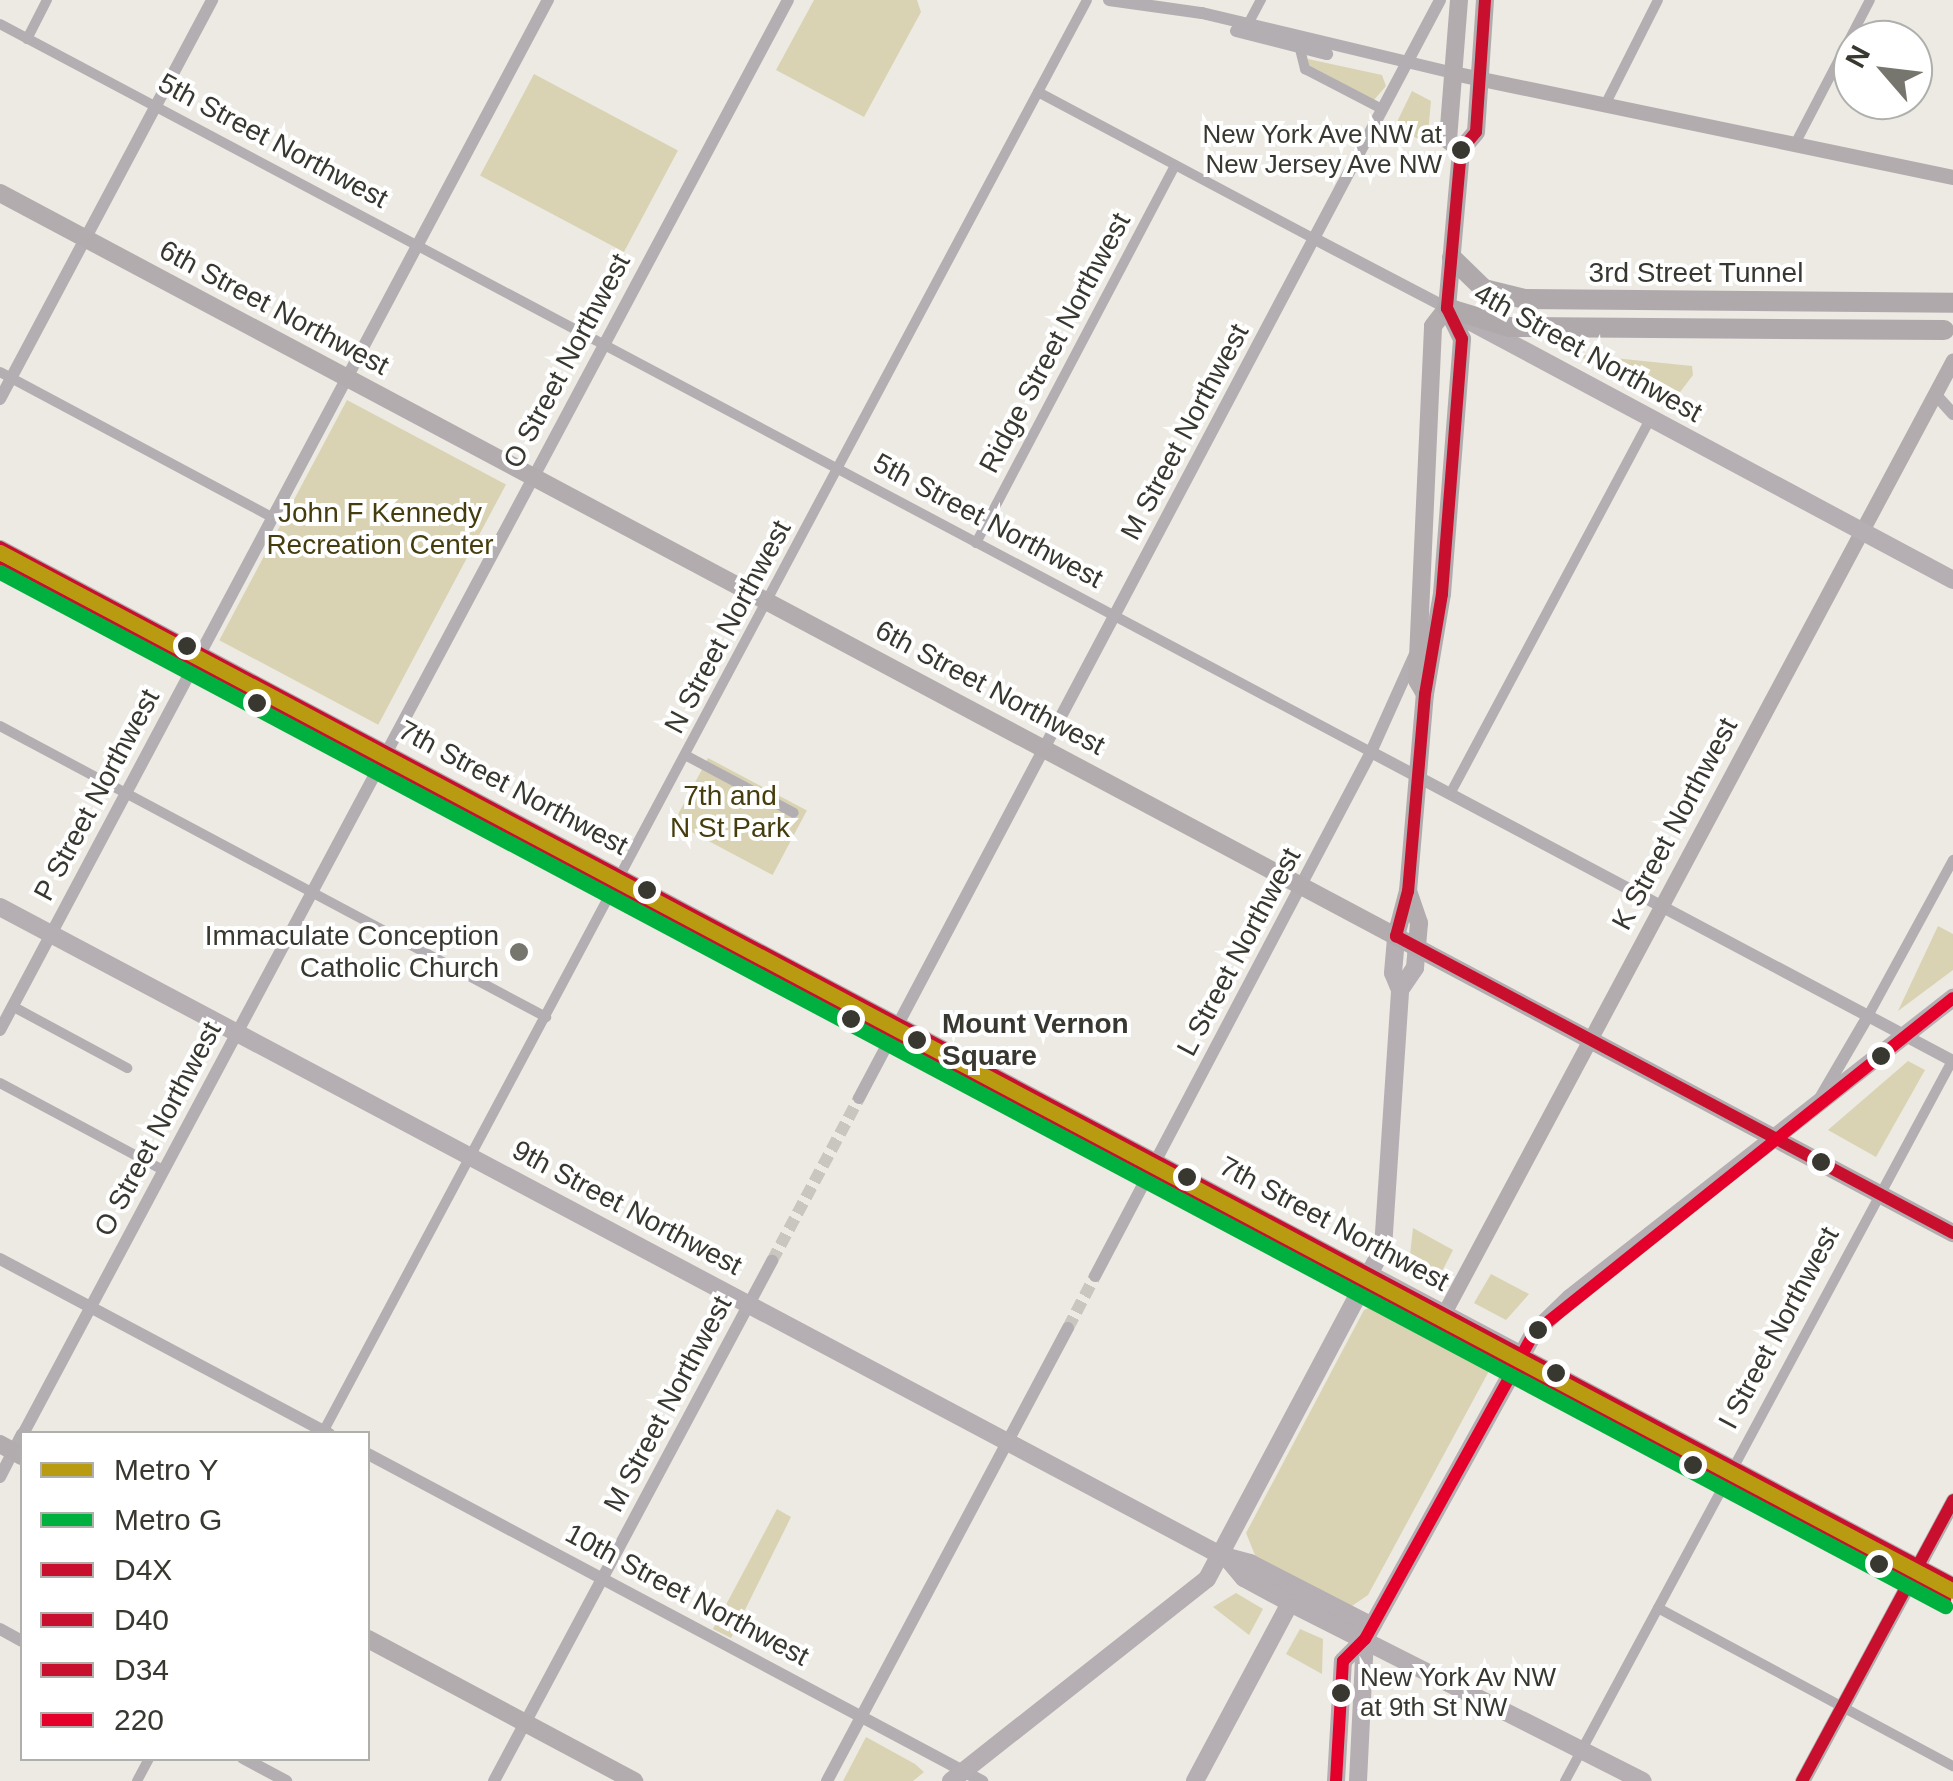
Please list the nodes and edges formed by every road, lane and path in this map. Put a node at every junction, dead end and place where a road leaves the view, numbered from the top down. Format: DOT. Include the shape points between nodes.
graph roads {
  1 [pos="48,0"];
  2 [pos="212,0"];
  3 [pos="548,0"];
  4 [pos="788,0"];
  5 [pos="1087,0"];
  6 [pos="1108,0"];
  7 [pos="1133,0"];
  8 [pos="1188,0"];
  9 [pos="1261,0"];
  10 [pos="1440,0"];
  11 [pos="1459,0"];
  12 [pos="1486,0"];
  13 [pos="1658,0"];
  14 [pos="1870,0"];
  15 [pos="1202,13"];
  16 [pos="0,24"];
  17 [pos="1247,26"];
  18 [pos="27,38"];
  19 [pos="1300,49"];
  20 [pos="1352,53"];
  21 [pos="1404,65"];
  22 [pos="1452,73"];
  23 [pos="1480,77"];
  24 [pos="1038,92"];
  25 [pos="1606,104"];
  26 [pos="156,107"];
  27 [pos="1382,109"];
  28 [pos="1795,144"];
  29 [pos="1461,150"];
  30 [pos="1175,166"];
  31 [pos="1953,177"];
  32 [pos="0,193"];
  33 [pos="85,238"];
  34 [pos="1315,239"];
  35 [pos="418,245"];
  36 [pos="1452,258"];
  37 [pos="1953,303"];
  38 [pos="1447,308"];
  39 [pos="1944,330"];
  40 [pos="604,344"];
  41 [pos="1952,362"];
  42 [pos="6,375"];
  43 [pos="348,378"];
  44 [pos="1935,394"];
  45 [pos="0,398"];
  46 [pos="1953,398"];
  47 [pos="1953,414"];
  48 [pos="1650,420"];
  49 [pos="837,470"];
  50 [pos="534,477"];
  51 [pos="273,518"];
  52 [pos="1863,531"];
  53 [pos="976,542"];
  54 [pos="0,546"];
  55 [pos="1953,580"];
  56 [pos="768,601"];
  57 [pos="1116,616"];
  58 [pos="1418,647"];
  59 [pos="201,653"];
  60 [pos="1424,694"];
  61 [pos="0,726"];
  62 [pos="1045,748"];
  63 [pos="388,752"];
  64 [pos="1371,752"];
  65 [pos="685,756"];
  66 [pos="1418,777"];
  67 [pos="127,792"];
  68 [pos="1450,794"];
  69 [pos="794,813"];
  70 [pos="1953,860"];
  71 [pos="621,876"];
  72 [pos="1302,885"];
  73 [pos="1408,891"];
  74 [pos="313,893"];
  75 [pos="0,907"];
  76 [pos="1662,907"];
  77 [pos="52,934"];
  78 [pos="1396,936"];
  79 [pos="1416,947"];
  80 [pos="1400,990"];
  81 [pos="1953,998"];
  82 [pos="12,1006"];
  83 [pos="1868,1016"];
  84 [pos="546,1017"];
  85 [pos="898,1024"];
  86 [pos="0,1030"];
  87 [pos="238,1032"];
  88 [pos="1905,1036"];
  89 [pos="1591,1040"];
  90 [pos="1953,1060"];
  91 [pos="127,1068"];
  92 [pos="0,1083"];
  93 [pos="860,1098"];
  94 [pos="1815,1106"];
  95 [pos="1775,1138"];
  96 [pos="470,1156"];
  97 [pos="1157,1161"];
  98 [pos="163,1170"];
  99 [pos="1879,1193"];
  100 [pos="1953,1233"];
  101 [pos="0,1259"];
  102 [pos="772,1261"];
  103 [pos="1369,1274"];
  104 [pos="1096,1276"];
  105 [pos="749,1305"];
  106 [pos="90,1308"];
  107 [pos="1444,1314"];
  108 [pos="1068,1328"];
  109 [pos="1518,1353"];
  110 [pos="23,1431"];
  111 [pos="323,1431"];
  112 [pos="326,1431"];
  113 [pos="1006,1442"];
  114 [pos="16,1444"];
  115 [pos="370,1455"];
  116 [pos="1734,1467"];
  117 [pos="0,1477"];
  118 [pos="1953,1500"];
  119 [pos="1224,1557"];
  120 [pos="1918,1566"];
  121 [pos="602,1579"];
  122 [pos="1953,1584"];
  123 [pos="1290,1603"];
  124 [pos="1658,1608"];
  125 [pos="1369,1632"];
  126 [pos="370,1640"];
  127 [pos="1842,1707"];
  128 [pos="861,1716"];
  129 [pos="525,1723"];
  130 [pos="1582,1749"];
  131 [pos="249,1761"];
  132 [pos="1953,1766"];
  133 [pos="957,1776"];
  134 [pos="286,1781"];
  135 [pos="494,1781"];
  136 [pos="634,1781"];
  137 [pos="827,1781"];
  138 [pos="982,1781"];
  139 [pos="1195,1781"];
  140 [pos="1336,1781"];
  141 [pos="1358,1781"];
  142 [pos="1565,1781"];
  143 [pos="1643,1781"];
  144 [pos="1802,1781"];
  1 -- 18 [label="street"];
  2 -- 26 [label="street"];
  3 -- 35 [label="street, P Street Northwest"];
  4 -- 40 [label="street, O Street Northwest"];
  5 -- 24 [label="street, N Street Northwest"];
  6 -- 7 [label="street"];
  7 -- 15 [label="street"];
  8 -- 15 [label="street"];
  9 -- 17 [label="street"];
  10 -- 21 [label="street, M Street Northwest"];
  11 -- 22 [label="highway"];
  12 -- 23 [label="highway"];
  13 -- 25 [label="street"];
  14 -- 28 [label="street"];
  15 -- 17 [label="street"];
  15 -- 19 [label="street" via="1253,38"];
  16 -- 18 [label="street, 5th Street Northwest"];
  17 -- 20 [label="street"];
  18 -- 26 [label="street, 5th Street Northwest"];
  19 -- 20 [label="street"];
  19 -- 27 [label="street" via="1304,68"];
  20 -- 21 [label="street"];
  21 -- 22 [label="street"];
  21 -- 27 [label="street, M Street Northwest"];
  22 -- 23 [label="main road"];
  22 -- 29 [label="highway" via="1448,140"];
  23 -- 25 [label="main road"];
  23 -- 29 [label="highway" via="1476,132"];
  24 -- 30 [label="street, 4th Street Northwest"];
  24 -- 49 [label="street, N Street Northwest"];
  25 -- 28 [label="main road"];
  26 -- 33 [label="street"];
  26 -- 35 [label="street, 5th Street Northwest"];
  27 -- 34 [label="street, M Street Northwest"];
  28 -- 31 [label="main road"];
  29 -- 36 [label="highway"];
  30 -- 34 [label="street, 4th Street Northwest"];
  30 -- 53 [label="street, Ridge Street Northwest"];
  32 -- 33 [label="highway, 6th Street Northwest"];
  33 -- 42 [label="street"];
  33 -- 43 [label="highway, 6th Street Northwest"];
  34 -- 38 [label="street, 4th Street Northwest"];
  34 -- 57 [label="street, M Street Northwest"];
  35 -- 40 [label="street, 5th Street Northwest"];
  35 -- 43 [label="street, P Street Northwest"];
  36 -- 37 [label="highway, 3rd Street Tunnel" via="1484,289 1525,299"];
  36 -- 38 [label="highway"];
  38 -- 39 [label="highway, 3rd Street Tunnel" via="1509,326"];
  38 -- 48 [label="main road, 4th Street Northwest"];
  38 -- 58 [label="highway" via="1433,326"];
  38 -- 60 [label="highway" via="1462,345 1442,594"];
  40 -- 49 [label="street, 5th Street Northwest"];
  40 -- 50 [label="street, O Street Northwest"];
  41 -- 44 [label="main road, K Street Northwest"];
  42 -- 45 [label="street"];
  42 -- 51 [label="street"];
  43 -- 50 [label="highway, 6th Street Northwest"];
  43 -- 51 [label="street, P Street Northwest"];
  44 -- 46 [label="street"];
  44 -- 47 [label="street"];
  44 -- 52 [label="main road, K Street Northwest"];
  48 -- 52 [label="main road, 4th Street Northwest"];
  48 -- 68 [label="street"];
  49 -- 53 [label="street, 5th Street Northwest"];
  49 -- 56 [label="street, N Street Northwest"];
  50 -- 56 [label="highway, 6th Street Northwest"];
  50 -- 63 [label="street, O Street Northwest"];
  51 -- 59 [label="street, P Street Northwest"];
  52 -- 55 [label="main road, 4th Street Northwest"];
  52 -- 76 [label="main road, K Street Northwest"];
  53 -- 57 [label="street, 5th Street Northwest"];
  54 -- 59 [label="main road, 7th Street Northwest"];
  56 -- 62 [label="highway, 6th Street Northwest"];
  56 -- 65 [label="street, N Street Northwest"];
  57 -- 62 [label="street, M Street Northwest"];
  57 -- 64 [label="street, 5th Street Northwest"];
  58 -- 60 [label="highway" via="1417,680"];
  58 -- 64 [label="street, L Street Northwest"];
  59 -- 63 [label="main road, 7th Street Northwest"];
  59 -- 67 [label="street, P Street Northwest"];
  60 -- 66 [label="highway"];
  61 -- 67 [label="street"];
  62 -- 72 [label="highway, 6th Street Northwest"];
  62 -- 85 [label="street, M Street Northwest"];
  63 -- 71 [label="main road, 7th Street Northwest"];
  63 -- 74 [label="street, O Street Northwest"];
  64 -- 66 [label="street, 5th Street Northwest"];
  64 -- 72 [label="street, L Street Northwest"];
  65 -- 69 [label="street"];
  65 -- 71 [label="street, N Street Northwest"];
  66 -- 68 [label="street, 5th Street Northwest"];
  66 -- 73 [label="highway"];
  67 -- 74 [label="street"];
  67 -- 77 [label="street, P Street Northwest"];
  68 -- 76 [label="street, 5th Street Northwest"];
  70 -- 83 [label="street"];
  71 -- 84 [label="street, N Street Northwest"];
  71 -- 85 [label="main road, 7th Street Northwest"];
  72 -- 78 [label="highway, 6th Street Northwest"];
  72 -- 97 [label="street, L Street Northwest"];
  73 -- 78 [label="highway"];
  73 -- 79 [label="highway" via="1419,923"];
  74 -- 84 [label="street"];
  74 -- 87 [label="street, O Street Northwest"];
  75 -- 77 [label="main road, 9th Street Northwest"];
  76 -- 83 [label="street, 5th Street Northwest"];
  76 -- 89 [label="main road, K Street Northwest"];
  77 -- 82 [label="street, P Street Northwest"];
  77 -- 87 [label="main road, 9th Street Northwest"];
  78 -- 79 [label="highway, 6th Street Northwest"];
  78 -- 80 [label="main road" via="1393,973"];
  79 -- 80 [label="main road" via="1414,968"];
  79 -- 89 [label="highway, 6th Street Northwest"];
  80 -- 103 [label="main road" via="1388,1230"];
  81 -- 88 [label="main road"];
  82 -- 86 [label="street, P Street Northwest"];
  82 -- 91 [label="street"];
  83 -- 88 [label="street, 5th Street Northwest"];
  83 -- 94 [label="street"];
  84 -- 96 [label="street, N Street Northwest"];
  85 -- 93 [label="street, M Street Northwest"];
  85 -- 97 [label="main road, 7th Street Northwest"];
  87 -- 96 [label="main road, 9th Street Northwest"];
  87 -- 98 [label="street, O Street Northwest"];
  88 -- 90 [label="street, 5th Street Northwest"];
  88 -- 94 [label="main road"];
  89 -- 95 [label="highway, 6th Street Northwest"];
  89 -- 107 [label="main road, K Street Northwest"];
  90 -- 99 [label="street, I Street Northwest"];
  92 -- 98 [label="street"];
  94 -- 95 [label="main road"];
  95 -- 99 [label="highway, 6th Street Northwest"];
  95 -- 109 [label="main road" via="1570,1298"];
  96 -- 105 [label="main road, 9th Street Northwest"];
  96 -- 112 [label="street, N Street Northwest"];
  97 -- 103 [label="main road, 7th Street Northwest"];
  97 -- 104 [label="street, L Street Northwest"];
  98 -- 106 [label="street, O Street Northwest"];
  99 -- 100 [label="highway, 6th Street Northwest"];
  99 -- 116 [label="street, I Street Northwest"];
  101 -- 106 [label="street"];
  102 -- 105 [label="street, M Street Northwest"];
  103 -- 107 [label="main road, 7th Street Northwest"];
  103 -- 119 [label="main road"];
  105 -- 113 [label="main road, 9th Street Northwest"];
  105 -- 121 [label="street, M Street Northwest"];
  106 -- 110 [label="street, O Street Northwest"];
  106 -- 111 [label="street"];
  107 -- 109 [label="main road, 7th Street Northwest"];
  108 -- 113 [label="street"];
  109 -- 116 [label="main road, 7th Street Northwest"];
  109 -- 125 [label="main road"];
  113 -- 119 [label="main road, 9th Street Northwest"];
  113 -- 128 [label="street"];
  114 -- 117 [label="street, O Street Northwest"];
  115 -- 121 [label="street, 10th Street Northwest"];
  116 -- 120 [label="main road, 7th Street Northwest"];
  116 -- 124 [label="street, I Street Northwest"];
  118 -- 120 [label="main road"];
  119 -- 123 [label="main road, 9th Street Northwest" via="1244,1578"];
  119 -- 125 [label="main road, 9th Street Northwest" via="1250,1563"];
  119 -- 133 [label="main road" via="1198,1588"];
  120 -- 122 [label="main road, 7th Street Northwest"];
  120 -- 127 [label="main road"];
  121 -- 128 [label="street, 10th Street Northwest"];
  121 -- 129 [label="street, M Street Northwest"];
  123 -- 125 [label="main road, 9th Street Northwest"];
  123 -- 139 [label="main road"];
  124 -- 127 [label="street"];
  124 -- 130 [label="street, I Street Northwest"];
  125 -- 130 [label="main road, 9th Street Northwest"];
  125 -- 140 [label="main road" via="1343,1660"];
  125 -- 141 [label="main road"];
  126 -- 129 [label="highway"];
  127 -- 132 [label="street"];
  127 -- 144 [label="main road"];
  128 -- 133 [label="street, 10th Street Northwest"];
  128 -- 137 [label="street"];
  129 -- 135 [label="street, M Street Northwest"];
  129 -- 136 [label="highway"];
  130 -- 142 [label="street, I Street Northwest"];
  130 -- 143 [label="main road, 9th Street Northwest"];
  131 -- 134 [label="street"];
  133 -- 138 [label="street, 10th Street Northwest"];
}
